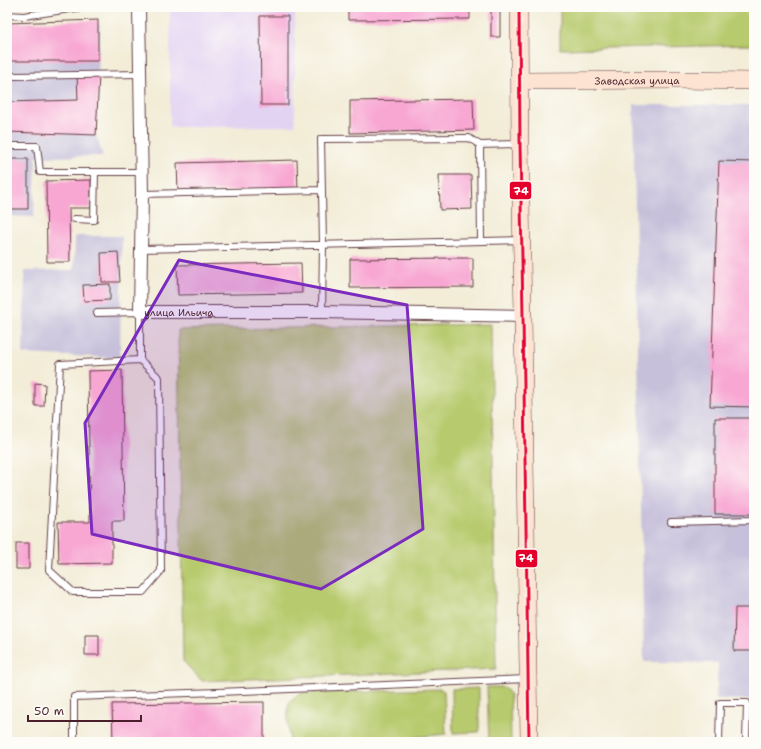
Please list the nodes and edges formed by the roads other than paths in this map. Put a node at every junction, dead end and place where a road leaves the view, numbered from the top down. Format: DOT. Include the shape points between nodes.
graph roads {
  1 [pos="83,7"];
  2 [pos="139,7"];
  3 [pos="519,7"];
  4 [pos="7,15"];
  5 [pos="140,74"];
  6 [pos="15,76"];
  7 [pos="520,81"];
  8 [pos="754,81"];
  9 [pos="520,144"];
  10 [pos="480,145"];
  11 [pos="7,146"];
  12 [pos="95,172"];
  13 [pos="142,172"];
  14 [pos="322,190"];
  15 [pos="142,194"];
  16 [pos="75,219"];
  17 [pos="522,240"];
  18 [pos="481,241"];
  19 [pos="323,245"];
  20 [pos="141,249"];
  21 [pos="140,312"];
  22 [pos="322,312"];
  23 [pos="97,313"];
  24 [pos="523,316"];
  25 [pos="140,360"];
  26 [pos="754,520"];
  27 [pos="671,522"];
  28 [pos="528,679"];
  29 [pos="74,742"];
  30 [pos="529,742"];
  31 [pos="718,742"];
  32 [pos="746,742"];
  1 -- 4 [label="lane" via="24,16"];
  2 -- 5 [label="street, улица Ильича"];
  3 -- 7 [label="main road"];
  5 -- 6 [label="lane"];
  5 -- 13 [label="street, улица Ильича"];
  7 -- 8 [label="main road, Заводская улица"];
  7 -- 9 [label="main road"];
  9 -- 10 [label="lane"];
  9 -- 17 [label="main road"];
  10 -- 14 [label="lane" via="469,138 321,139"];
  10 -- 18 [label="lane"];
  11 -- 12 [label="lane" via="36,146 40,172"];
  12 -- 13 [label="lane"];
  12 -- 16 [label="lane" via="94,220"];
  13 -- 15 [label="street, улица Ильича"];
  14 -- 15 [label="lane"];
  14 -- 19 [label="lane"];
  15 -- 20 [label="street, улица Ильича"];
  17 -- 18 [label="lane"];
  17 -- 24 [label="main road"];
  18 -- 19 [label="lane"];
  19 -- 20 [label="lane"];
  19 -- 22 [label="lane"];
  20 -- 21 [label="street, улица Ильича"];
  21 -- 22 [label="street, улица Ильича"];
  21 -- 23 [label="lane"];
  21 -- 25 [label="lane"];
  22 -- 24 [label="street, улица Ильича"];
  24 -- 28 [label="main road"];
  25 -- 25 [label="lane" via="159,378 161,571 143,592 73,592 49,570 60,364"];
  26 -- 27 [label="lane"];
  28 -- 29 [label="lane" via="74,697"];
  28 -- 30 [label="main road"];
  31 -- 32 [label="lane" via="720,703 747,703"];
}
